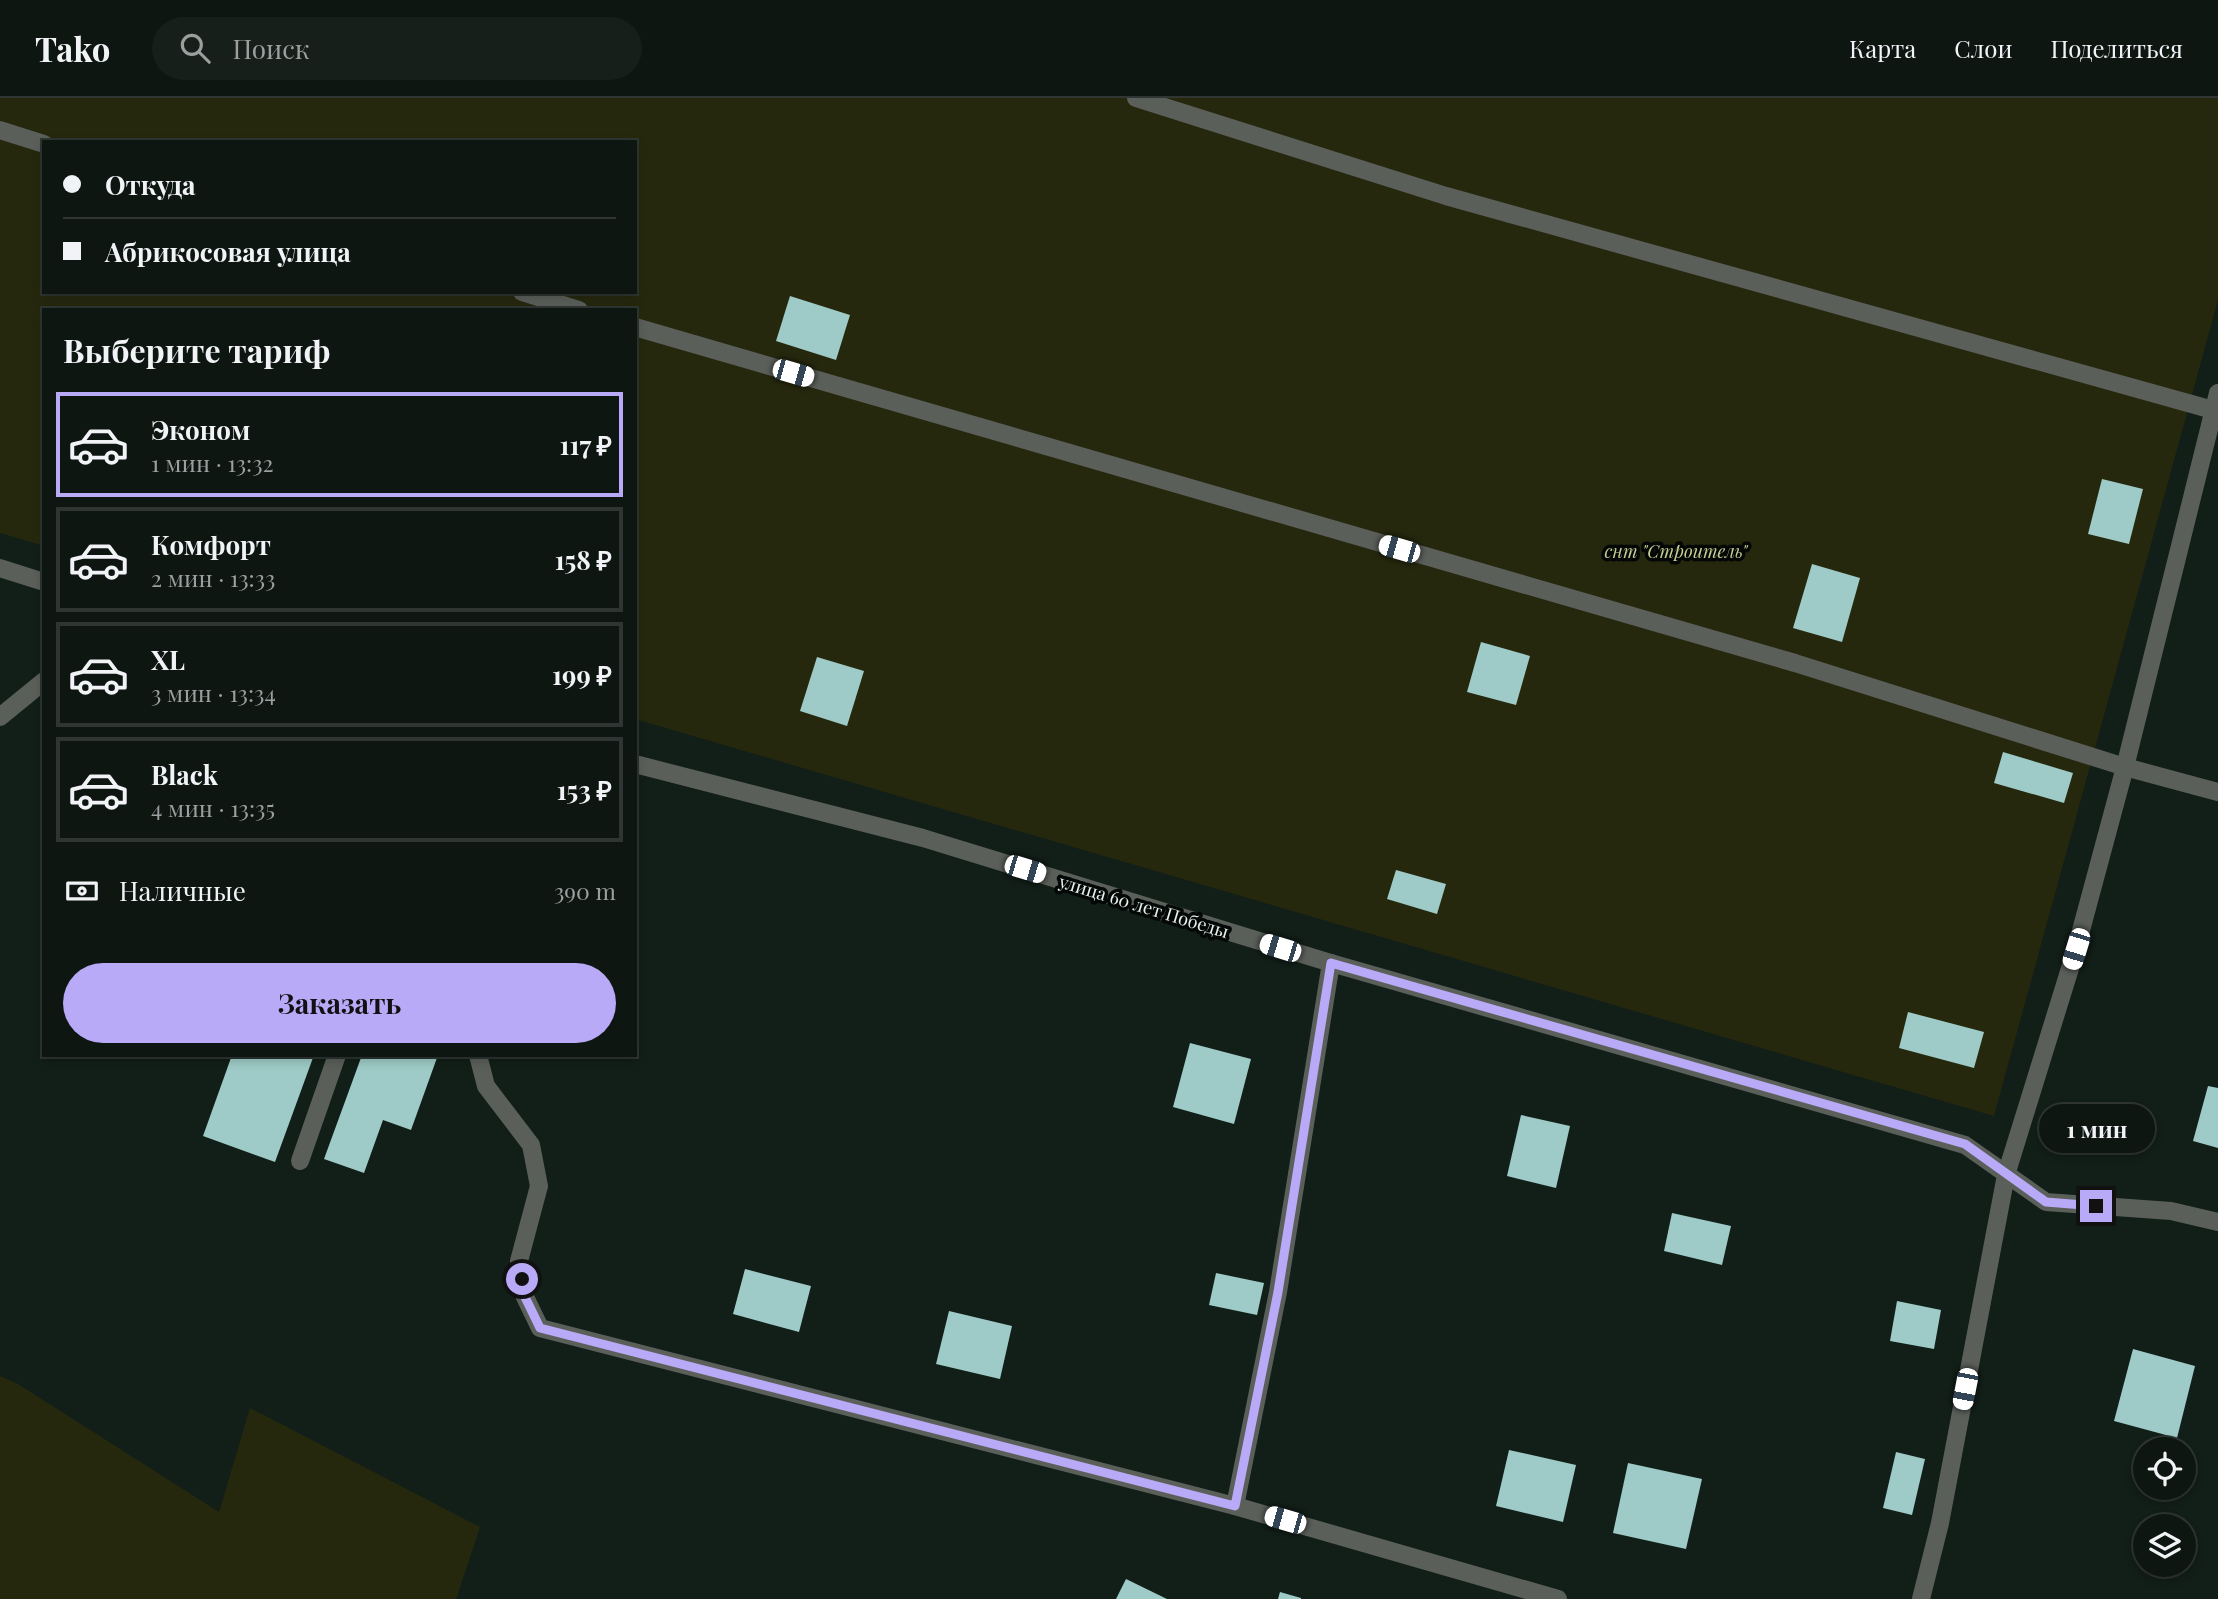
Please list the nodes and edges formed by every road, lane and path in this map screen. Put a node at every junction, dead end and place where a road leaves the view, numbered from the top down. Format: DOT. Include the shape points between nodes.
graph roads {
  1 [pos="1136,98"];
  2 [pos="0,130"];
  3 [pos="42,143"];
  4 [pos="528,294"];
  5 [pos="573,308"];
  6 [pos="637,328"];
  7 [pos="2216,401"];
  8 [pos="0,568"];
  9 [pos="42,581"];
  10 [pos="42,683"];
  11 [pos="0,717"];
  12 [pos="637,765"];
  13 [pos="2125,767"];
  14 [pos="2218,792"];
  15 [pos="1331,963"];
  16 [pos="336,1057"];
  17 [pos="479,1057"];
  18 [pos="300,1161"];
  19 [pos="2006,1175"];
  20 [pos="2218,1222"];
  21 [pos="1235,1506"];
  22 [pos="1558,1599"];
  23 [pos="1921,1599"];
  1 -- 7 [label="street" via="1446,196"];
  2 -- 3 [label="street"];
  4 -- 5 [label="street"];
  6 -- 13 [label="street" via="1795,663"];
  7 -- 13 [label="street"];
  8 -- 9 [label="street"];
  10 -- 11 [label="street"];
  12 -- 15 [label="street, улица 60 лет Победы" via="923,838"];
  13 -- 14 [label="street"];
  13 -- 19 [label="street" via="2076,949"];
  15 -- 19 [label="street, улица 60 лет Победы" via="1965,1144"];
  15 -- 21 [label="street" via="1278,1292"];
  16 -- 18 [label="street"];
  17 -- 21 [label="street" via="486,1086 531,1145 539,1186 519,1261 525,1297 540,1328"];
  19 -- 20 [label="street, улица 60 лет Победы" via="2046,1202 2171,1211"];
  19 -- 23 [label="street" via="1940,1523"];
  21 -- 22 [label="street"];
}
